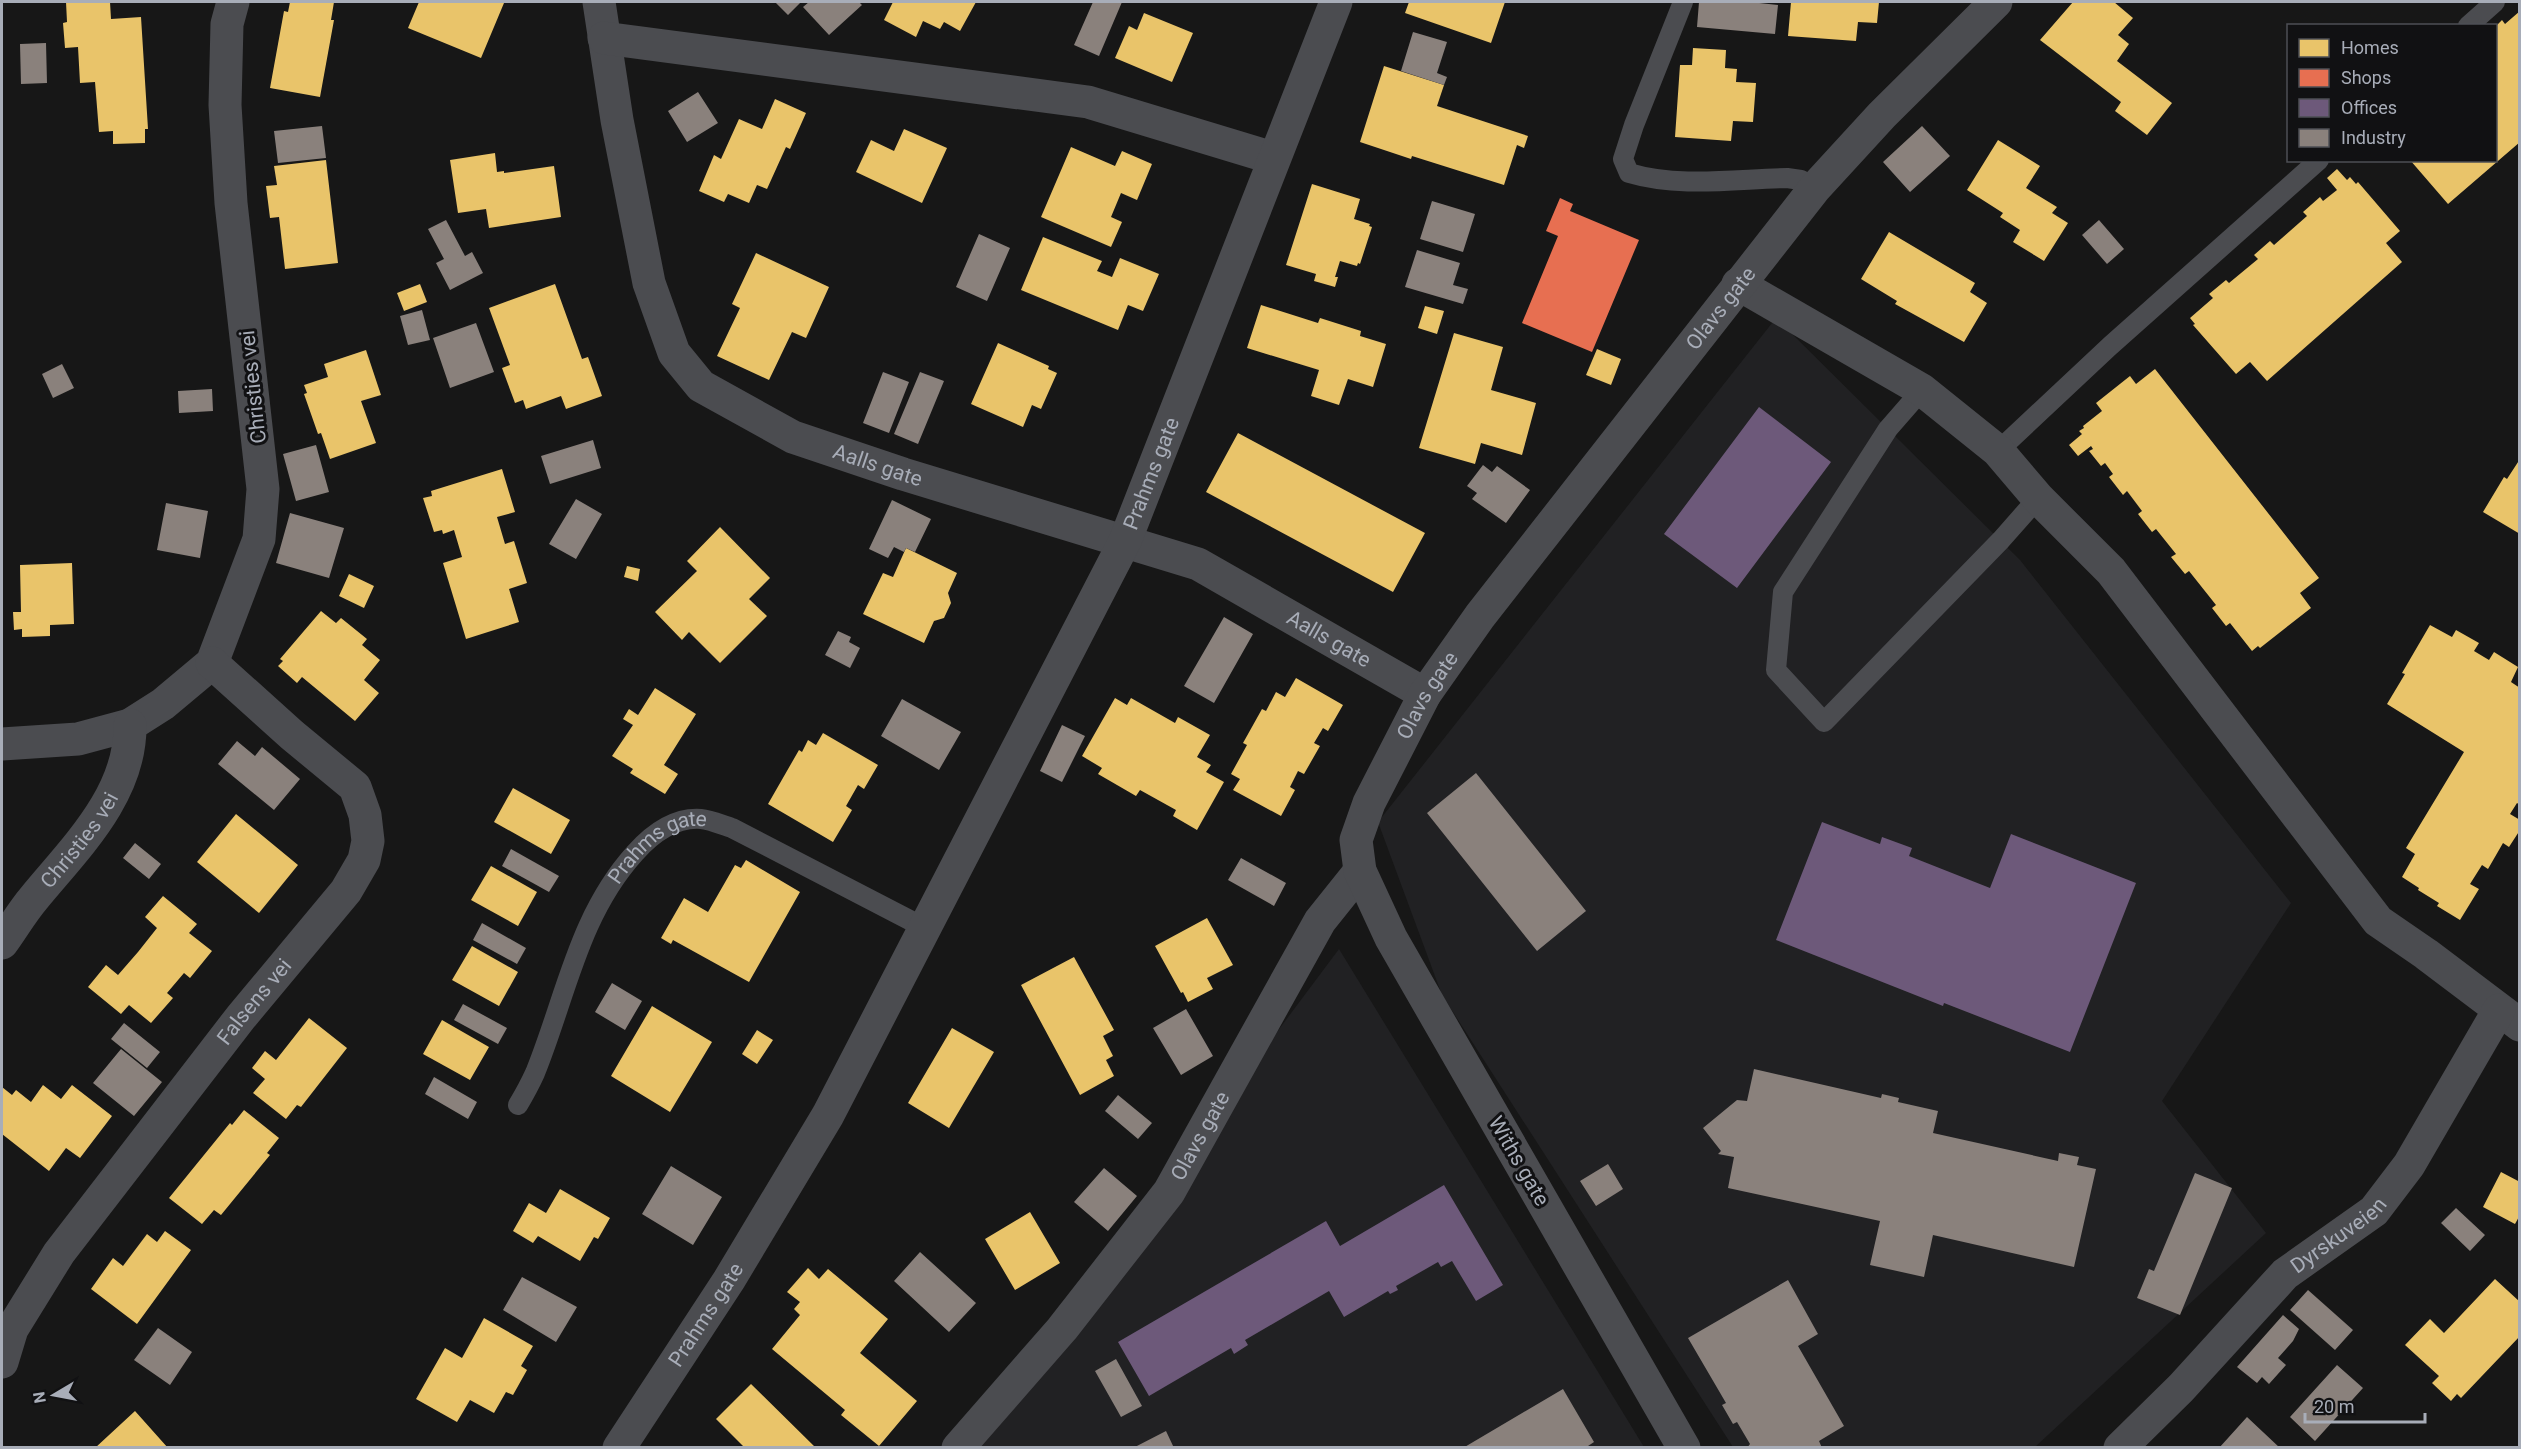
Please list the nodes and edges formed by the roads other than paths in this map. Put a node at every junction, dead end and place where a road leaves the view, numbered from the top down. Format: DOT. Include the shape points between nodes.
graph roads {
  1 [pos="233,2"];
  2 [pos="599,2"];
  3 [pos="1336,2"];
  4 [pos="1683,2"];
  5 [pos="1996,2"];
  6 [pos="2494,2"];
  7 [pos="2470,24"];
  8 [pos="604,39"];
  9 [pos="1273,158"];
  10 [pos="2317,162"];
  11 [pos="1815,188"];
  12 [pos="1738,284"];
  13 [pos="1922,390"];
  14 [pos="1998,451"];
  15 [pos="2038,498"];
  16 [pos="1125,541"];
  17 [pos="212,663"];
  18 [pos="1425,694"];
  19 [pos="130,725"];
  20 [pos="2,744"];
  21 [pos="1360,871"];
  22 [pos="925,928"];
  23 [pos="2,943"];
  24 [pos="2509,1017"];
  25 [pos="518,1105"];
  26 [pos="2,1362"];
  27 [pos="619,1448"];
  28 [pos="958,1448"];
  29 [pos="1684,1448"];
  30 [pos="2120,1448"];
  1 -- 17 [label="street, Christies vei" via="227,24 225,116 262,489 259,539"];
  2 -- 8 [label="street, Aalls gate"];
  3 -- 9 [label="street, Prahms gate"];
  4 -- 11 [label="lane" via="1623,159 1629,173 1680,181 1787,178"];
  5 -- 11 [label="street, Olavs gate"];
  6 -- 7 [label="lane"];
  8 -- 9 [label="street" via="1088,102"];
  8 -- 16 [label="street, Aalls gate" via="649,284 674,353 701,386 793,437"];
  9 -- 16 [label="street, Prahms gate"];
  10 -- 14 [label="lane"];
  11 -- 12 [label="street, Olavs gate"];
  12 -- 13 [label="street"];
  12 -- 18 [label="street, Olavs gate" via="1487,607"];
  13 -- 14 [label="street"];
  13 -- 15 [label="lane" via="1888,429 1783,592 1776,670 1824,722"];
  14 -- 15 [label="street"];
  15 -- 24 [label="street" via="2111,572 2378,921"];
  16 -- 18 [label="street, Aalls gate" via="1198,564"];
  16 -- 22 [label="street, Prahms gate"];
  17 -- 19 [label="street, Christies vei"];
  17 -- 26 [label="street, Falsens vei" via="355,787 365,814 368,841 364,860 346,891 241,1017 59,1253 12,1329"];
  18 -- 21 [label="street, Olavs gate" via="1369,802 1356,840"];
  19 -- 20 [label="street, Christies vei" via="78,739"];
  19 -- 23 [label="street, Christies vei" via="121,776 104,811"];
  21 -- 28 [label="street, Olavs gate" via="1320,921 1169,1192 1062,1329"];
  21 -- 29 [label="street, Withs gate" via="1391,938"];
  22 -- 25 [label="lane, Prahms gate" via="732,828 702,819 667,826 649,837 619,870 597,904 572,962 535,1073"];
  22 -- 27 [label="street, Prahms gate" via="828,1115 729,1280"];
  24 -- 30 [label="street, Dyrskuveien" via="2374,1211 2285,1274"];
}
